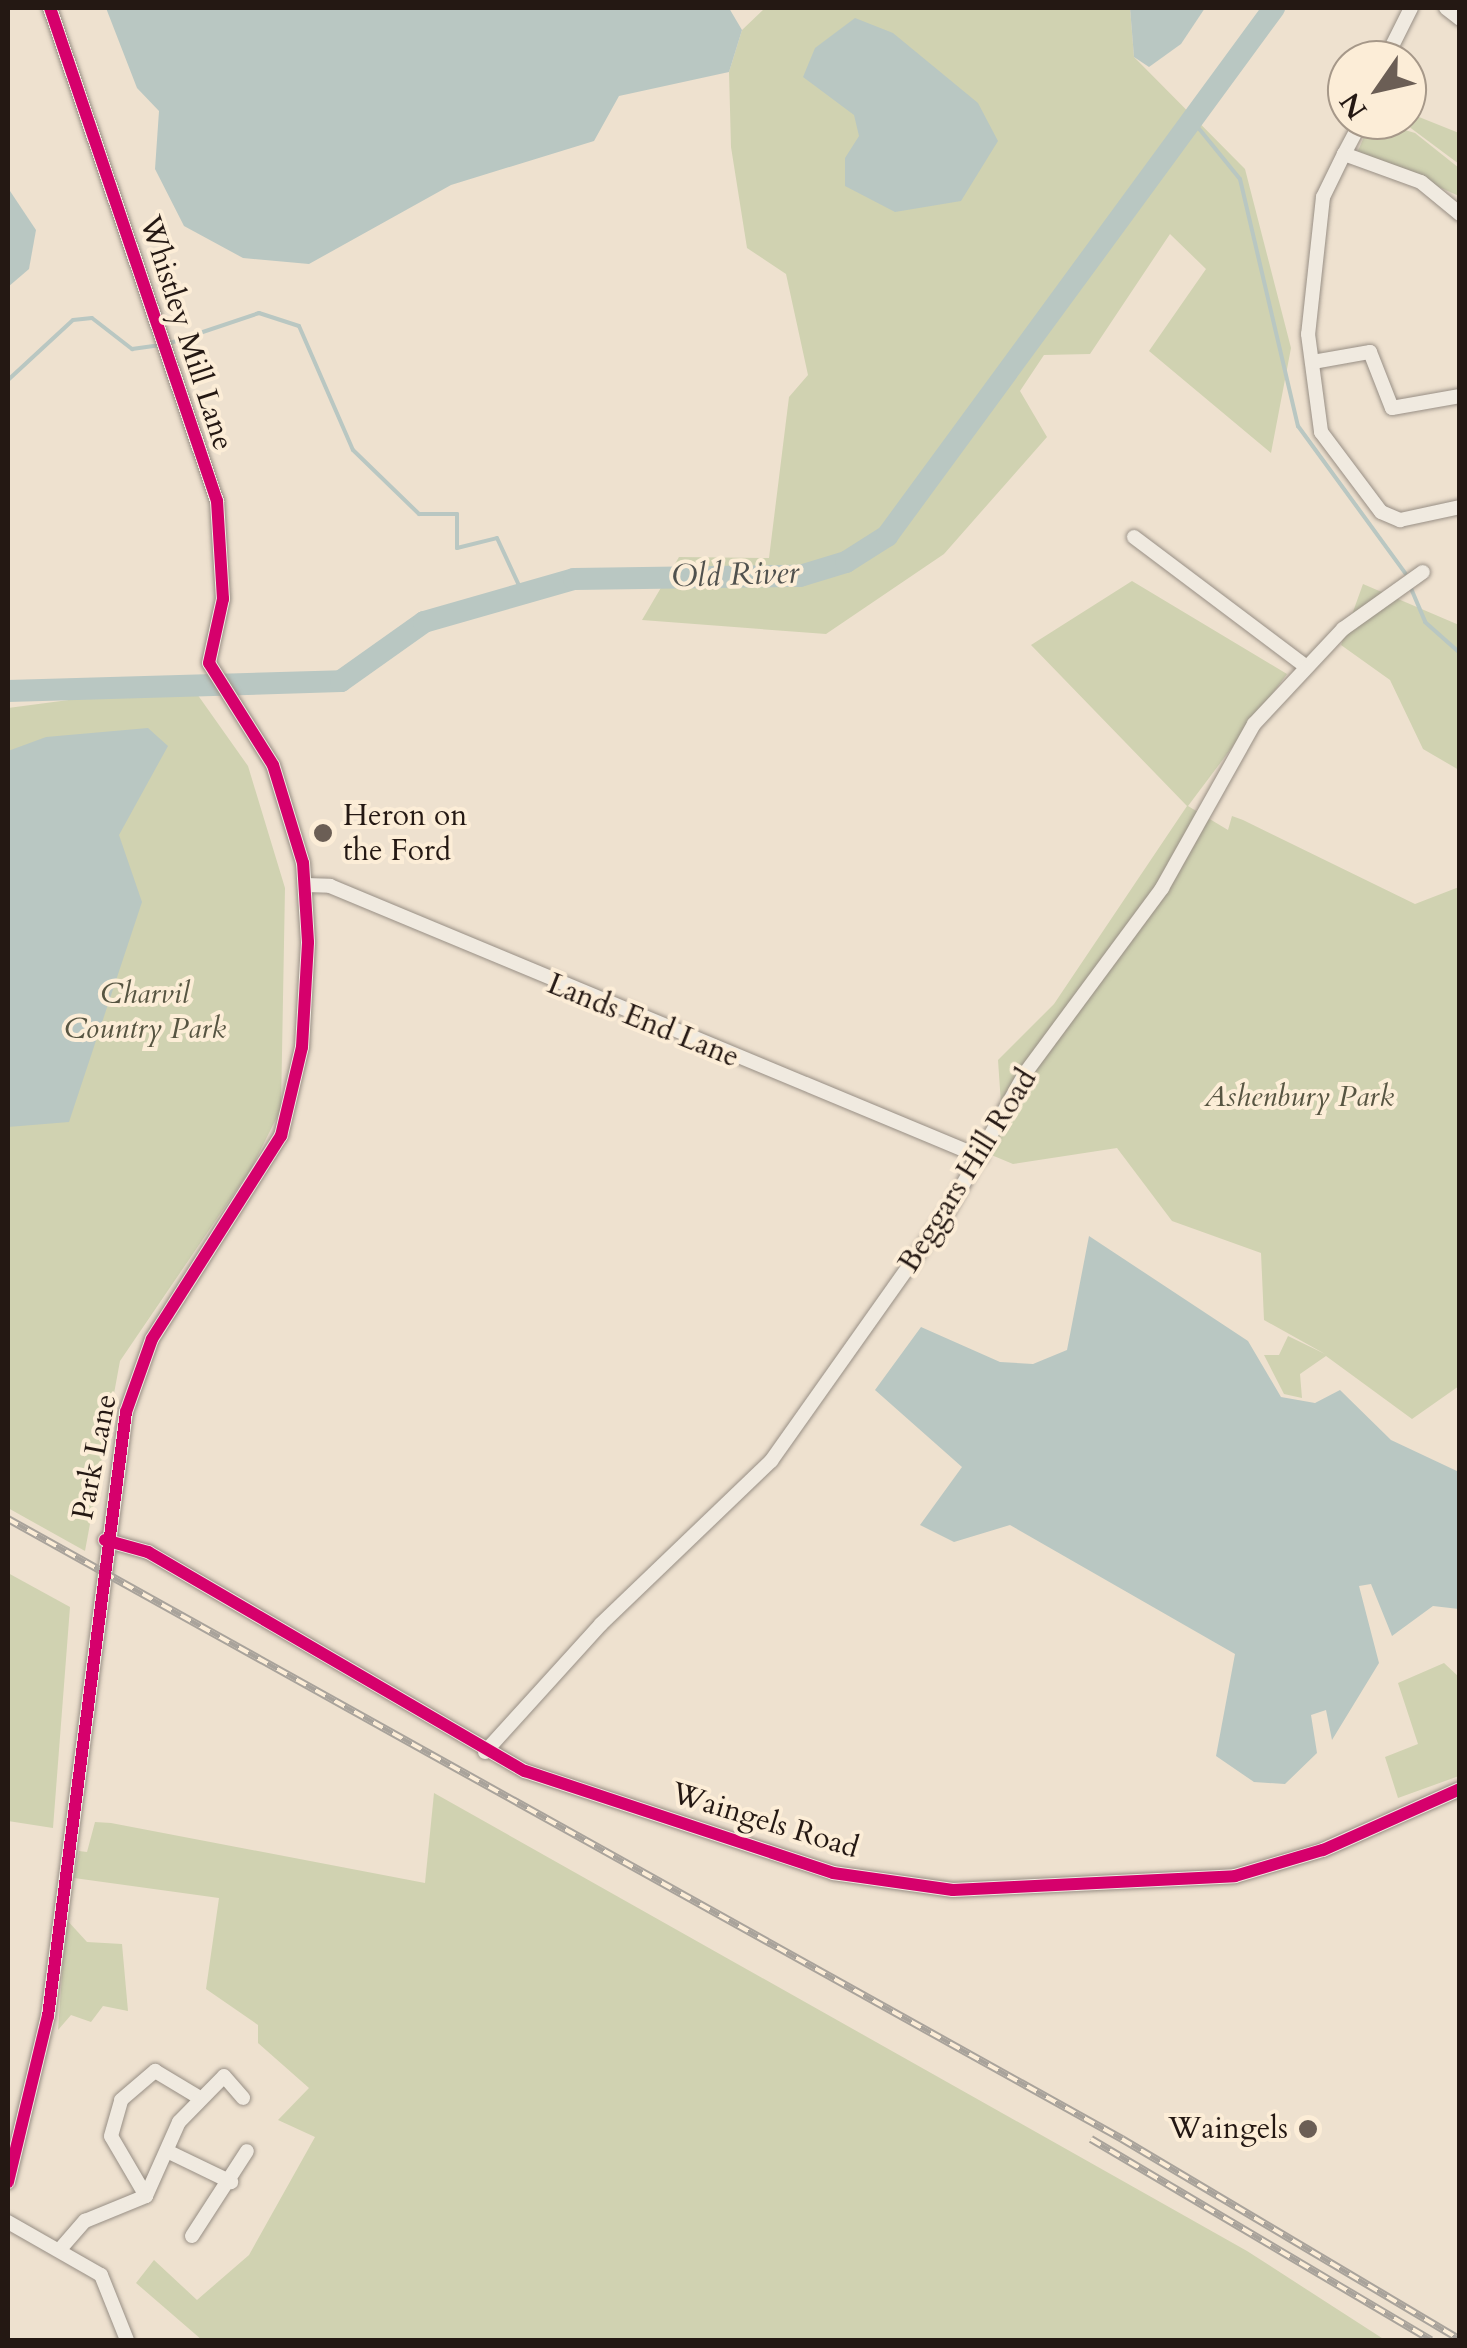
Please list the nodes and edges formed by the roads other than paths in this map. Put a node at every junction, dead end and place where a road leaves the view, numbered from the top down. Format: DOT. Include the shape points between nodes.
graph roads {
  1 [pos="50,8"];
  2 [pos="1411,8"];
  3 [pos="1446,8"];
  4 [pos="1460,18"];
  5 [pos="1396,40"];
  6 [pos="1351,140"];
  7 [pos="1344,154"];
  8 [pos="1460,214"];
  9 [pos="1314,362"];
  10 [pos="1460,396"];
  11 [pos="1460,508"];
  12 [pos="1134,537"];
  13 [pos="1422,572"];
  14 [pos="1304,665"];
  15 [pos="218,679"];
  16 [pos="306,885"];
  17 [pos="981,1157"];
  18 [pos="105,1540"];
  19 [pos="485,1752"];
  20 [pos="1460,1789"];
  21 [pos="200,2098"];
  22 [pos="243,2098"];
  23 [pos="248,2151"];
  24 [pos="171,2153"];
  25 [pos="8,2182"];
  26 [pos="232,2182"];
  27 [pos="146,2196"];
  28 [pos="8,2222"];
  29 [pos="192,2236"];
  30 [pos="62,2247"];
  31 [pos="127,2340"];
  1 -- 15 [label="street, Whistley Mill Lane" via="163,336 224,543 223,599 208,648"];
  2 -- 5 [label="street"];
  3 -- 4 [label="street"];
  6 -- 7 [label="street"];
  7 -- 8 [label="street" via="1421,182"];
  7 -- 9 [label="street" via="1321,210"];
  9 -- 10 [label="street" via="1370,352 1392,408"];
  9 -- 11 [label="street" via="1324,439 1386,517"];
  12 -- 14 [label="street"];
  13 -- 14 [label="street, Beggars Hill Road"];
  14 -- 17 [label="street, Beggars Hill Road" via="1254,724 1162,888 1026,1072"];
  15 -- 16 [label="street, Park Lane" via="273,765"];
  16 -- 17 [label="street, Lands End Lane" via="330,886"];
  16 -- 18 [label="street, Park Lane" via="293,1103 270,1159 152,1339 126,1412"];
  17 -- 19 [label="street, Beggars Hill Road" via="771,1460"];
  18 -- 19 [label="street, Waingels Road" via="148,1552"];
  18 -- 25 [label="street, Park Lane" via="48,2016"];
  19 -- 20 [label="street, Waingels Road" via="834,1873 953,1890 1235,1876 1324,1850"];
  21 -- 22 [label="street" via="224,2076"];
  21 -- 24 [label="street" via="179,2122"];
  21 -- 27 [label="street" via="155,2070 121,2100 111,2136"];
  23 -- 26 [label="street"];
  24 -- 26 [label="street"];
  24 -- 27 [label="street"];
  26 -- 29 [label="street"];
  27 -- 30 [label="street" via="85,2221"];
  28 -- 30 [label="street"];
  30 -- 31 [label="street" via="101,2275"];
}
